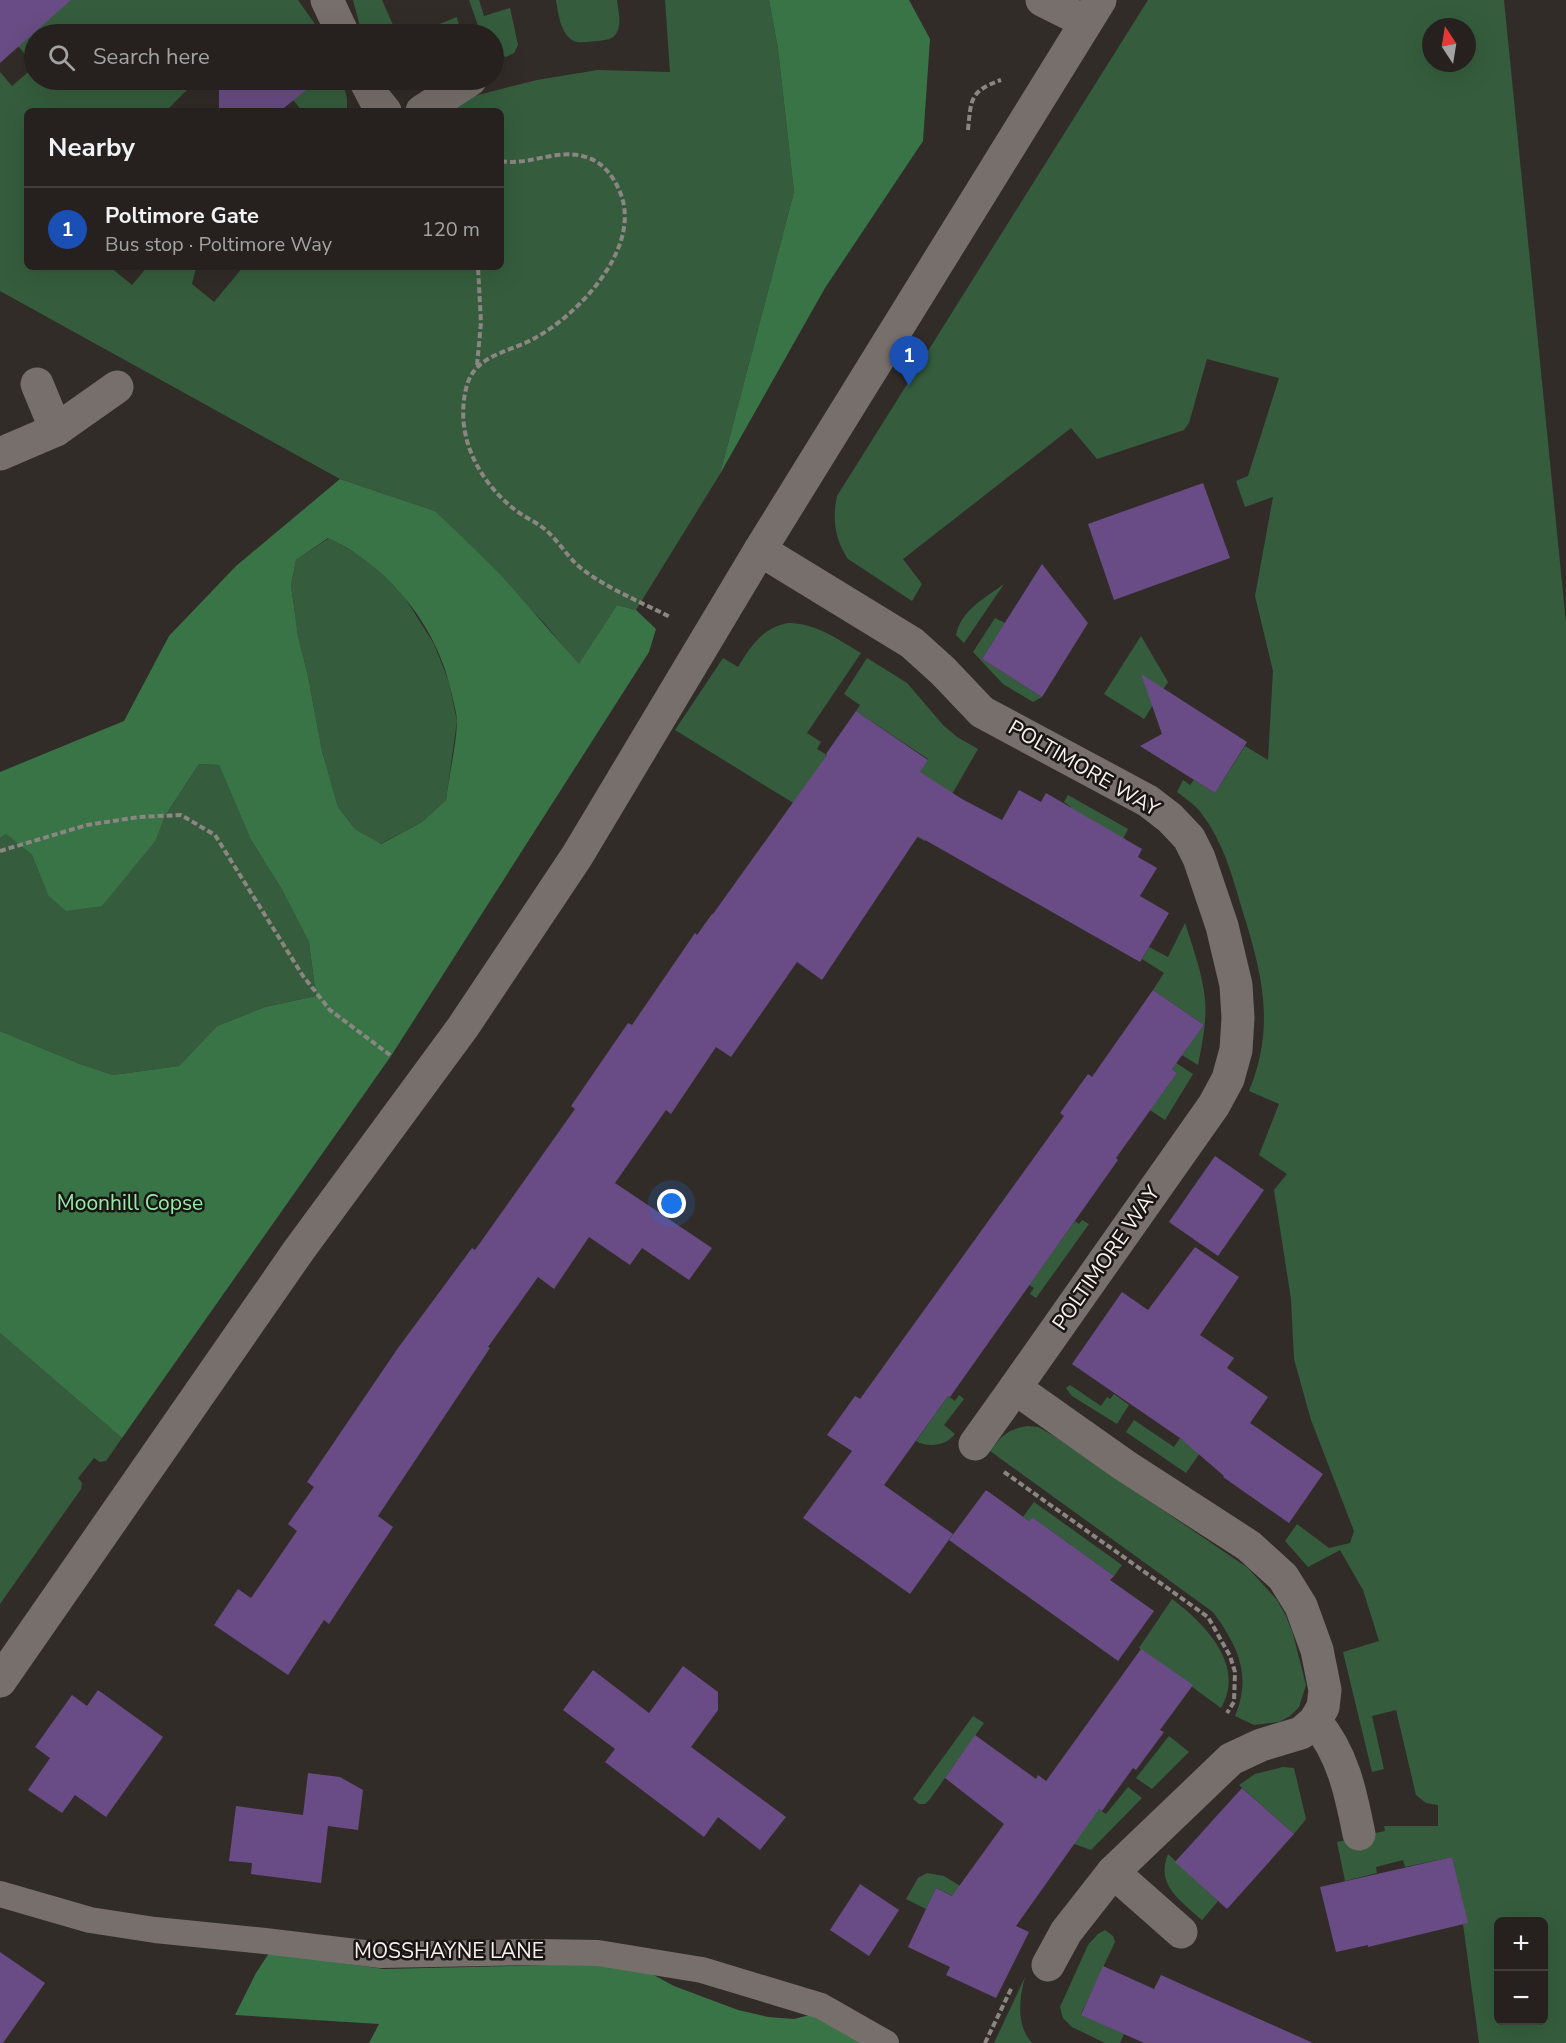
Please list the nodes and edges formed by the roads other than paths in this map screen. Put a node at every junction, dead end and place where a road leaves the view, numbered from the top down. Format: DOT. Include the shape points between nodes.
graph roads {
  1 [pos="327,0"];
  2 [pos="1042,0"];
  3 [pos="1093,11"];
  4 [pos="338,24"];
  5 [pos="370,90"];
  6 [pos="455,90"];
  7 [pos="382,108"];
  8 [pos="428,108"];
  9 [pos="37,384"];
  10 [pos="117,387"];
  11 [pos="56,430"];
  12 [pos="0,454"];
  13 [pos="760,550"];
  14 [pos="1015,1388"];
  15 [pos="975,1444"];
  16 [pos="0,1681"];
  17 [pos="1315,1721"];
  18 [pos="1359,1834"];
  19 [pos="1113,1872"];
  20 [pos="0,1894"];
  21 [pos="1181,1932"];
  22 [pos="1048,1965"];
  23 [pos="886,2043"];
  1 -- 4 [label="street"];
  2 -- 3 [label="street"];
  3 -- 13 [label="street"];
  5 -- 7 [label="street"];
  6 -- 8 [label="street"];
  9 -- 11 [label="street"];
  10 -- 11 [label="street"];
  11 -- 12 [label="street"];
  13 -- 14 [label="street, POLTIMORE WAY" via="912,643 982,712 1148,801 1189,838 1211,888 1236,985 1236,1050 1228,1079 1214,1105"];
  13 -- 16 [label="street" via="577,856 425,1080 299,1250"];
  14 -- 15 [label="street, POLTIMORE WAY"];
  14 -- 17 [label="street" via="1249,1546 1283,1576 1301,1606 1317,1650 1325,1690 1323,1707"];
  17 -- 18 [label="street" via="1340,1761"];
  17 -- 19 [label="street" via="1301,1733 1231,1759"];
  19 -- 21 [label="street"];
  19 -- 22 [label="street" via="1066,1932"];
  20 -- 23 [label="lane, MOSSHAYNE LANE" via="90,1920 381,1955 598,1953 690,1968 821,2006"];
}
